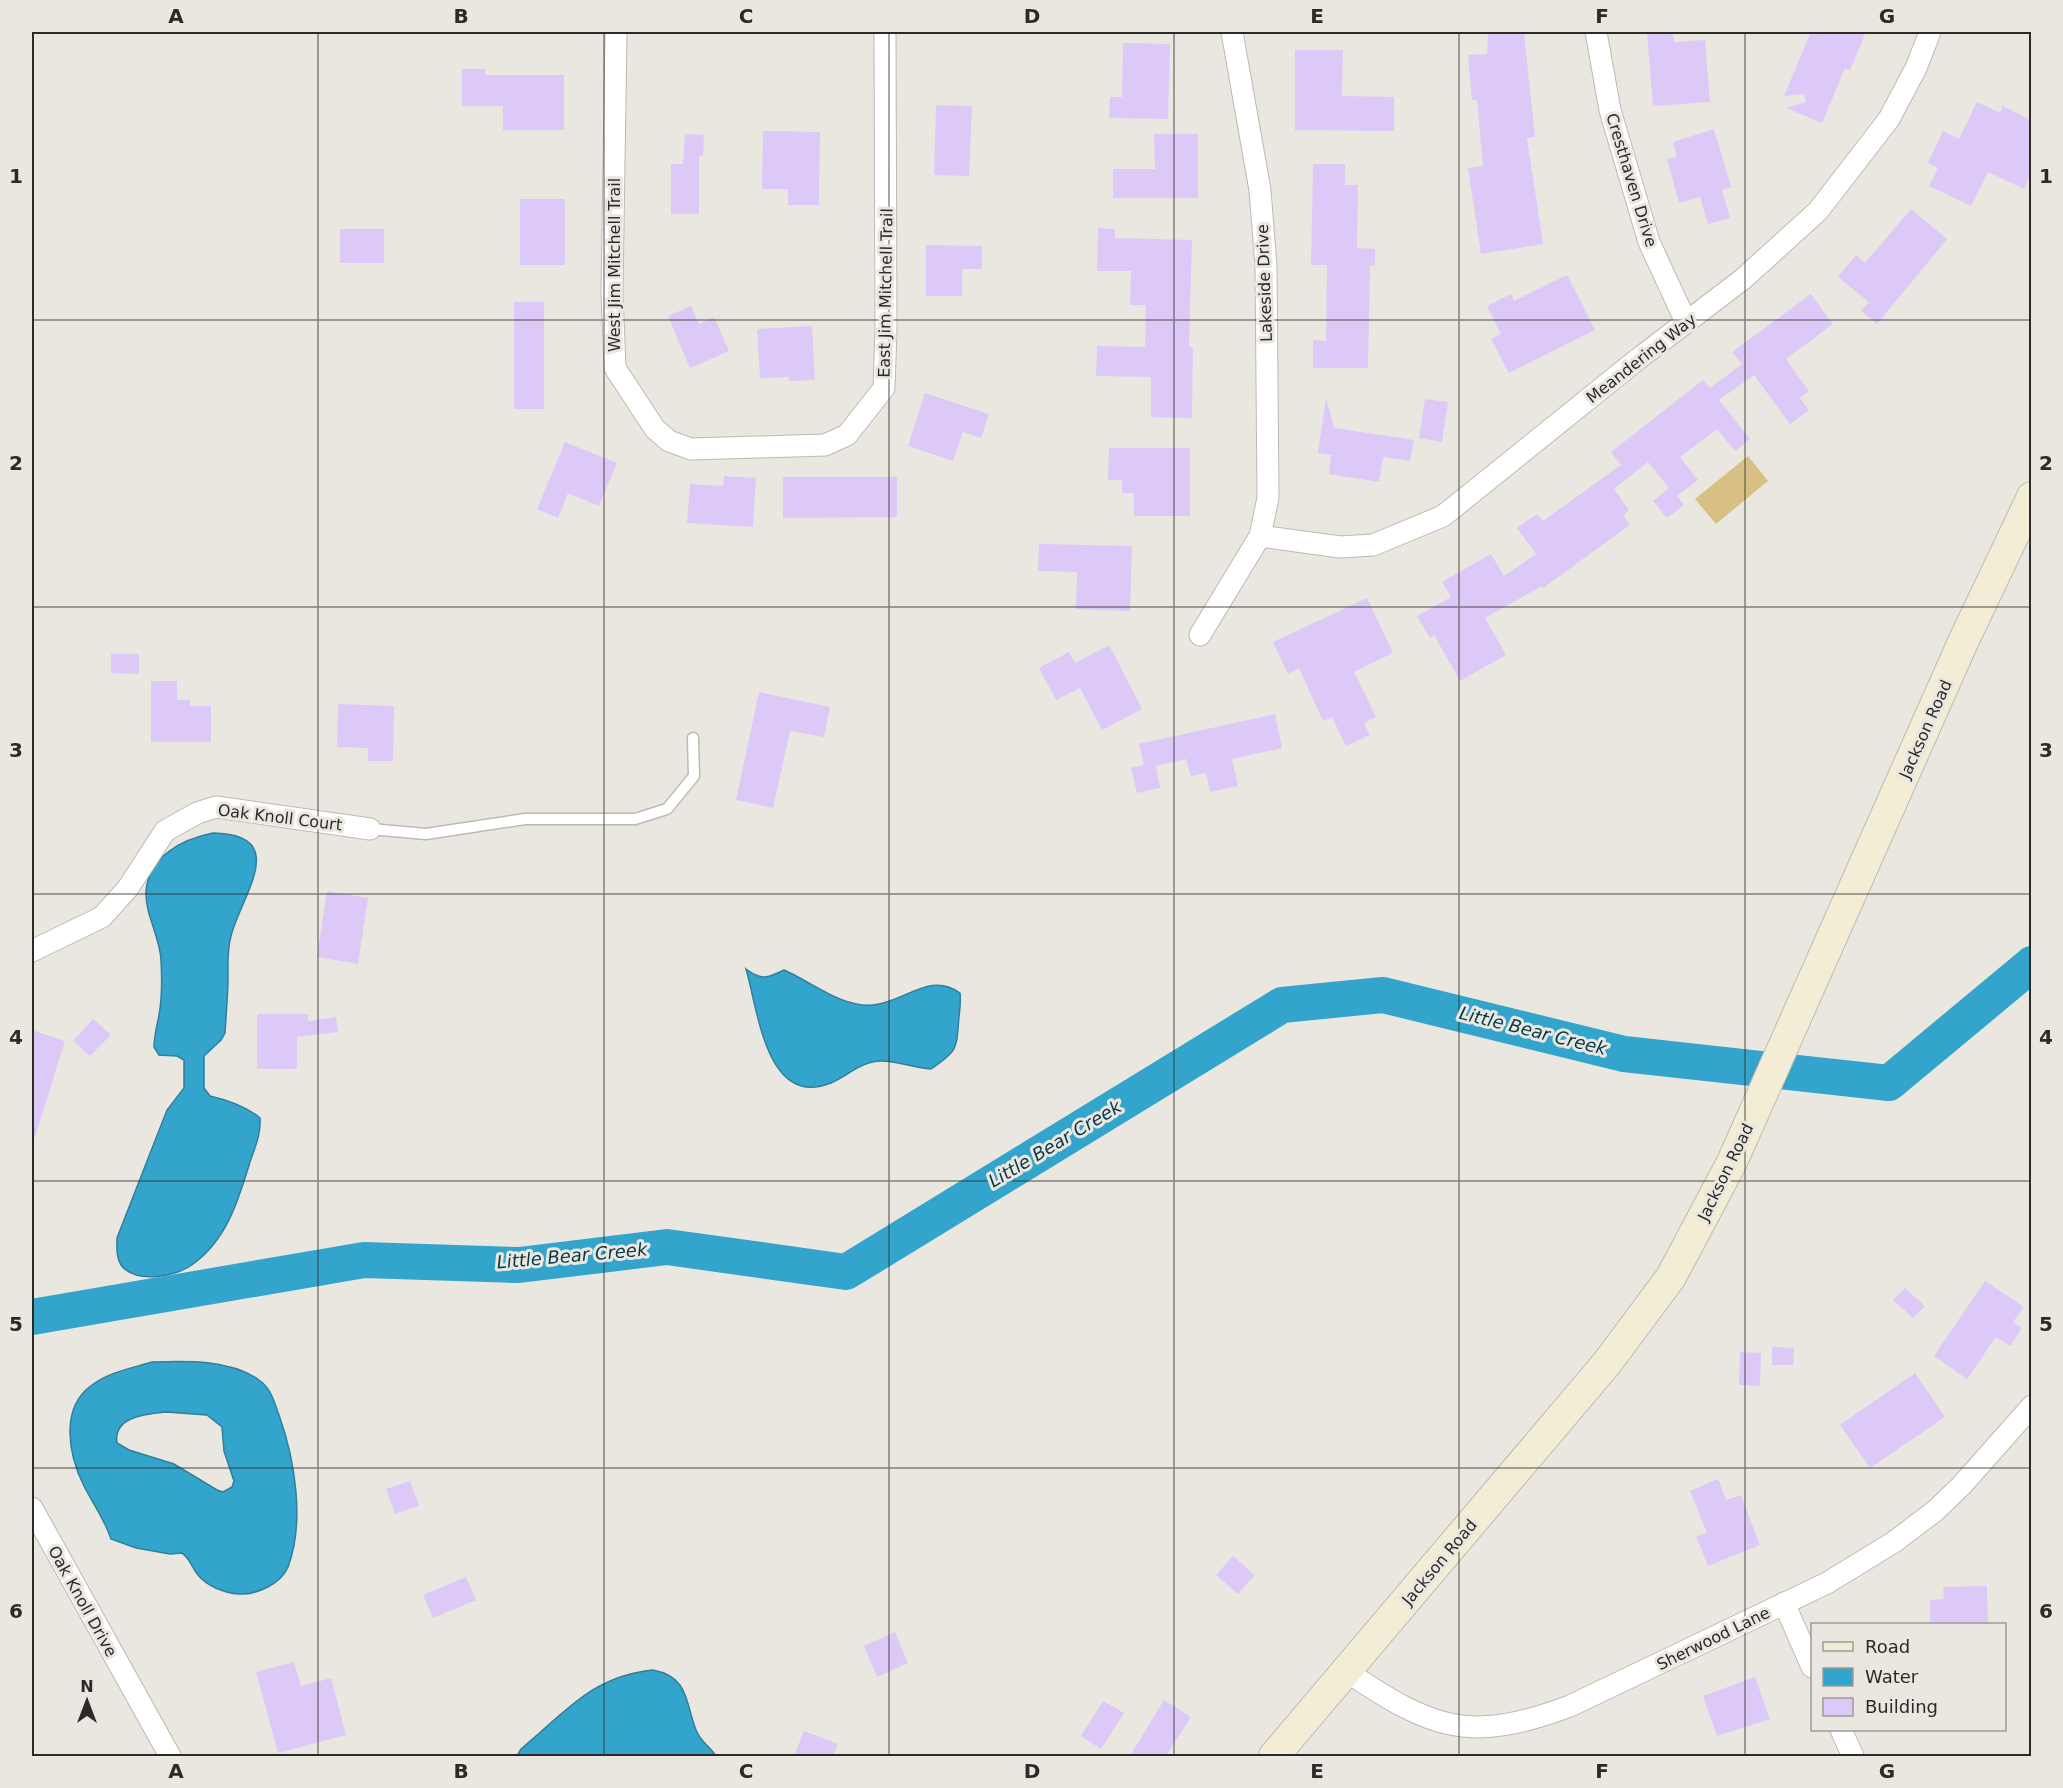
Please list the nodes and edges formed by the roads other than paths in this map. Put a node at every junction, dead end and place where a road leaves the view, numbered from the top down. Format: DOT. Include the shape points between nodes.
graph roads {
  1 [pos="615,32"];
  2 [pos="885,32"];
  3 [pos="1232,32"];
  4 [pos="1596,32"];
  5 [pos="1930,32"];
  6 [pos="1686,322"];
  7 [pos="743,449"];
  8 [pos="2031,497"];
  9 [pos="1260,536"];
  10 [pos="1200,635"];
  11 [pos="693,738"];
  12 [pos="370,829"];
  13 [pos="32,951"];
  14 [pos="2031,1406"];
  15 [pos="32,1508"];
  16 [pos="1784,1603"];
  17 [pos="1811,1665"];
  18 [pos="1346,1671"];
  19 [pos="1841,1731"];
  20 [pos="170,1756"];
  21 [pos="1274,1756"];
  22 [pos="1853,1756"];
  1 -- 7 [label="street, West Jim Mitchell Trail" via="615,368 645,416 669,441 691,449"];
  2 -- 7 [label="street, East Jim Mitchell Trail" via="884,388 847,435 825,445"];
  3 -- 9 [label="street, Lakeside Drive" via="1259,179 1266,266 1268,498"];
  4 -- 6 [label="street, Cresthaven Drive" via="1610,110 1649,242"];
  5 -- 6 [label="street, Meandering Way" via="1889,119 1818,211 1743,279"];
  6 -- 9 [label="street, Meandering Way" via="1443,516 1373,546 1340,547"];
  8 -- 18 [label="main road, Jackson Road" via="1796,1023 1671,1277 1607,1363"];
  9 -- 10 [label="street, Lakeside Drive"];
  11 -- 12 [label="lane" via="694,776 667,809 635,819 525,819 426,834"];
  12 -- 13 [label="street, Oak Knoll Court" via="216,807 197,813 165,831 128,888 102,917"];
  14 -- 16 [label="street, Sherwood Lane" via="1935,1511 1875,1554"];
  15 -- 20 [label="street, Oak Knoll Drive"];
  16 -- 17 [label="street"];
  16 -- 18 [label="street, Sherwood Lane" via="1570,1706 1527,1722 1471,1727 1433,1721 1393,1703"];
  18 -- 21 [label="main road, Jackson Road"];
  19 -- 22 [label="street"];
}
